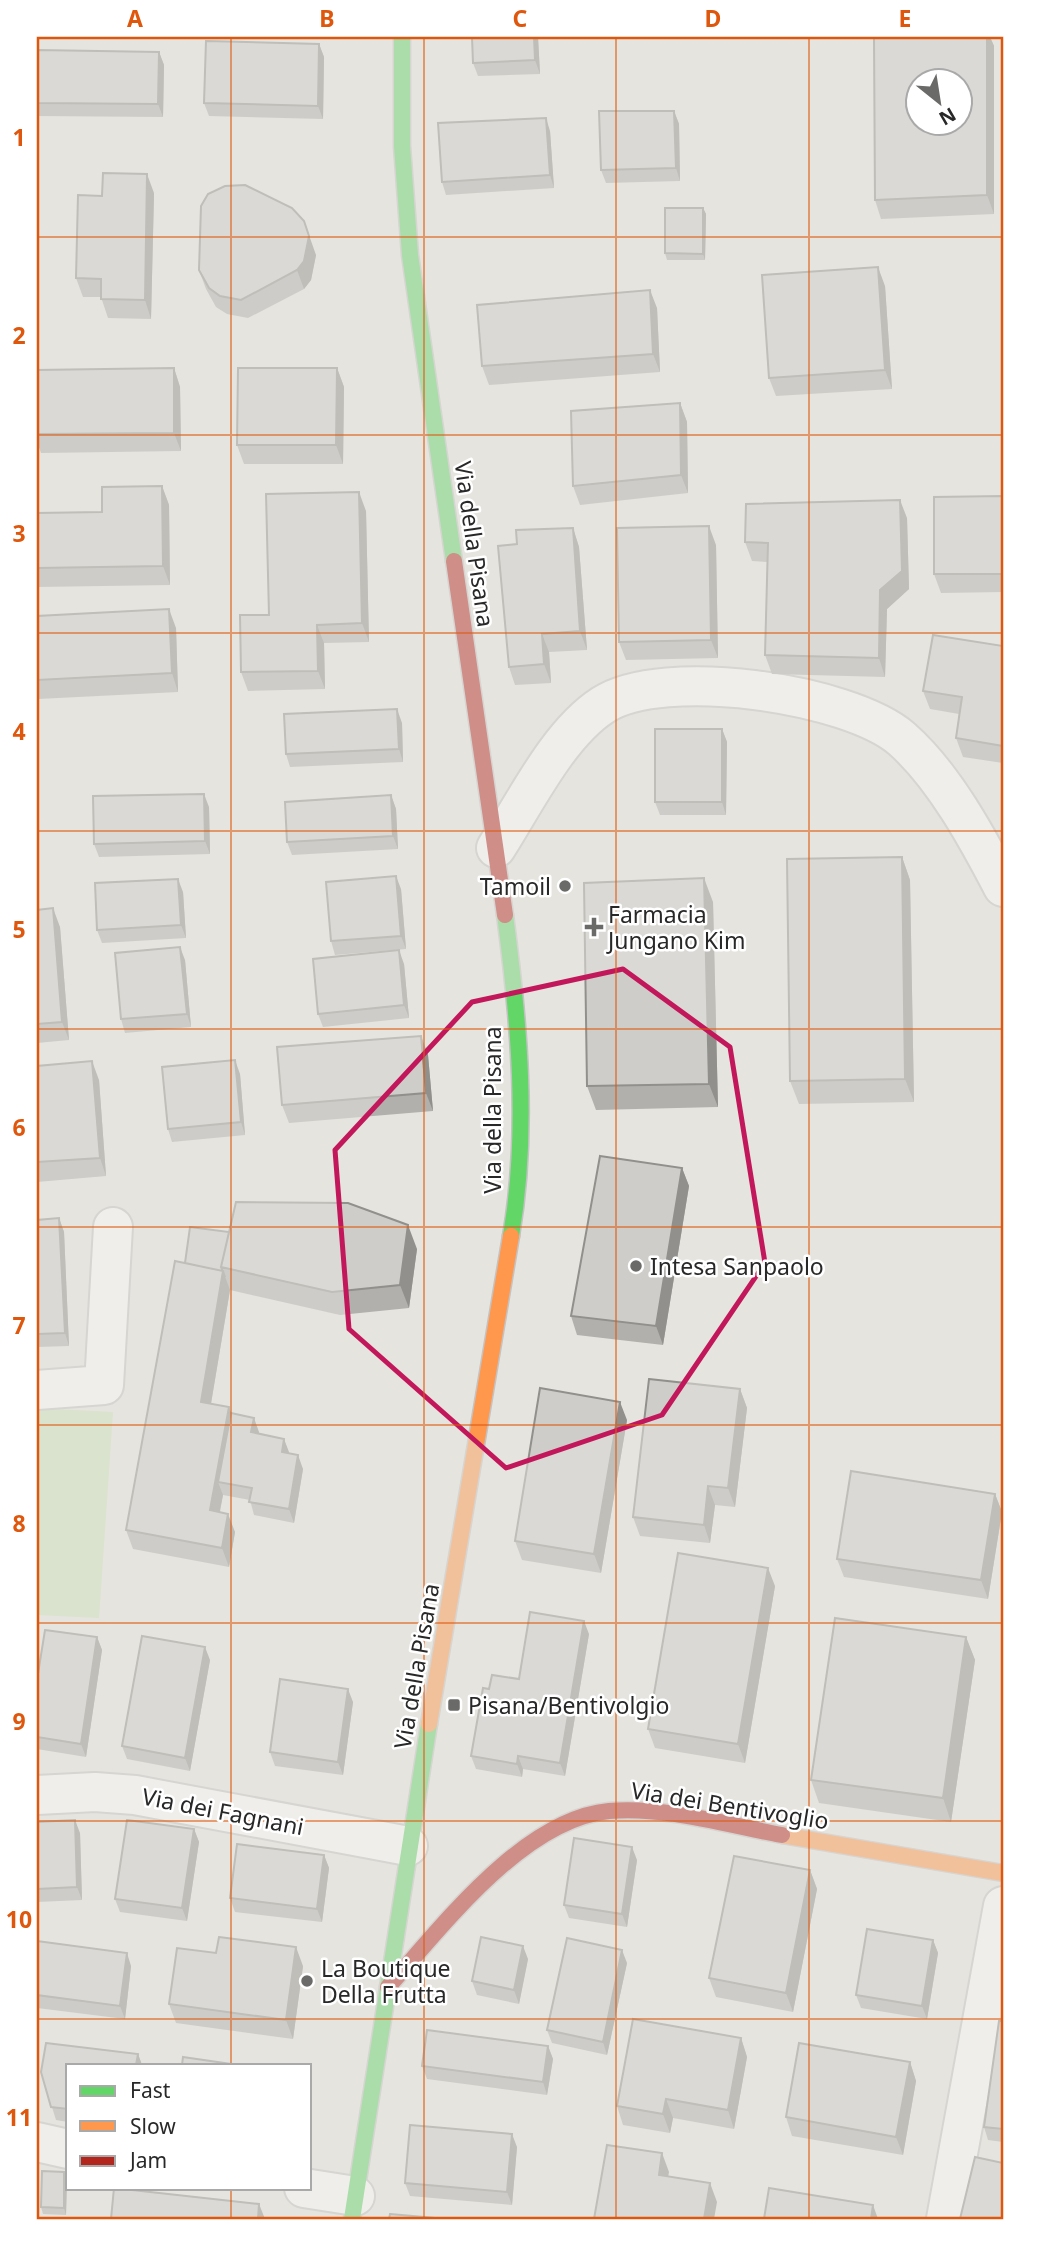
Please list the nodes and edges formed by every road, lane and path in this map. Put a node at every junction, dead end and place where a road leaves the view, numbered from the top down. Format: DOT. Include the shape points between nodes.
graph roads {
  1 [pos="402,37"];
  2 [pos="496,848"];
  3 [pos="1003,887"];
  4 [pos="113,1227"];
  5 [pos="37,1390"];
  6 [pos="37,1795"];
  7 [pos="408,1846"];
  8 [pos="1003,1873"];
  9 [pos="1003,1906"];
  10 [pos="388,1987"];
  11 [pos="37,2142"];
  12 [pos="66,2149"];
  13 [pos="309,2190"];
  14 [pos="353,2208"];
  15 [pos="946,2219"];
  1 -- 2 [label="main road, Via della Pisana" via="402,146 410,255"];
  2 -- 3 [label="street" via="569,736 604,704 641,689 734,689 825,705 893,732 960,812"];
  2 -- 7 [label="main road, Via della Pisana" via="518,1059 517,1191"];
  4 -- 5 [label="street" via="104,1385"];
  6 -- 7 [label="street, Via dei Fagnani" via="135,1795"];
  7 -- 10 [label="main road, Via della Pisana"];
  8 -- 10 [label="main road, Via dei Bentivoglio" via="646,1811 604,1812 583,1816 535,1840"];
  9 -- 15 [label="street"];
  10 -- 14 [label="main road, Via della Pisana"];
  11 -- 12 [label="street"];
  13 -- 14 [label="street"];
}
